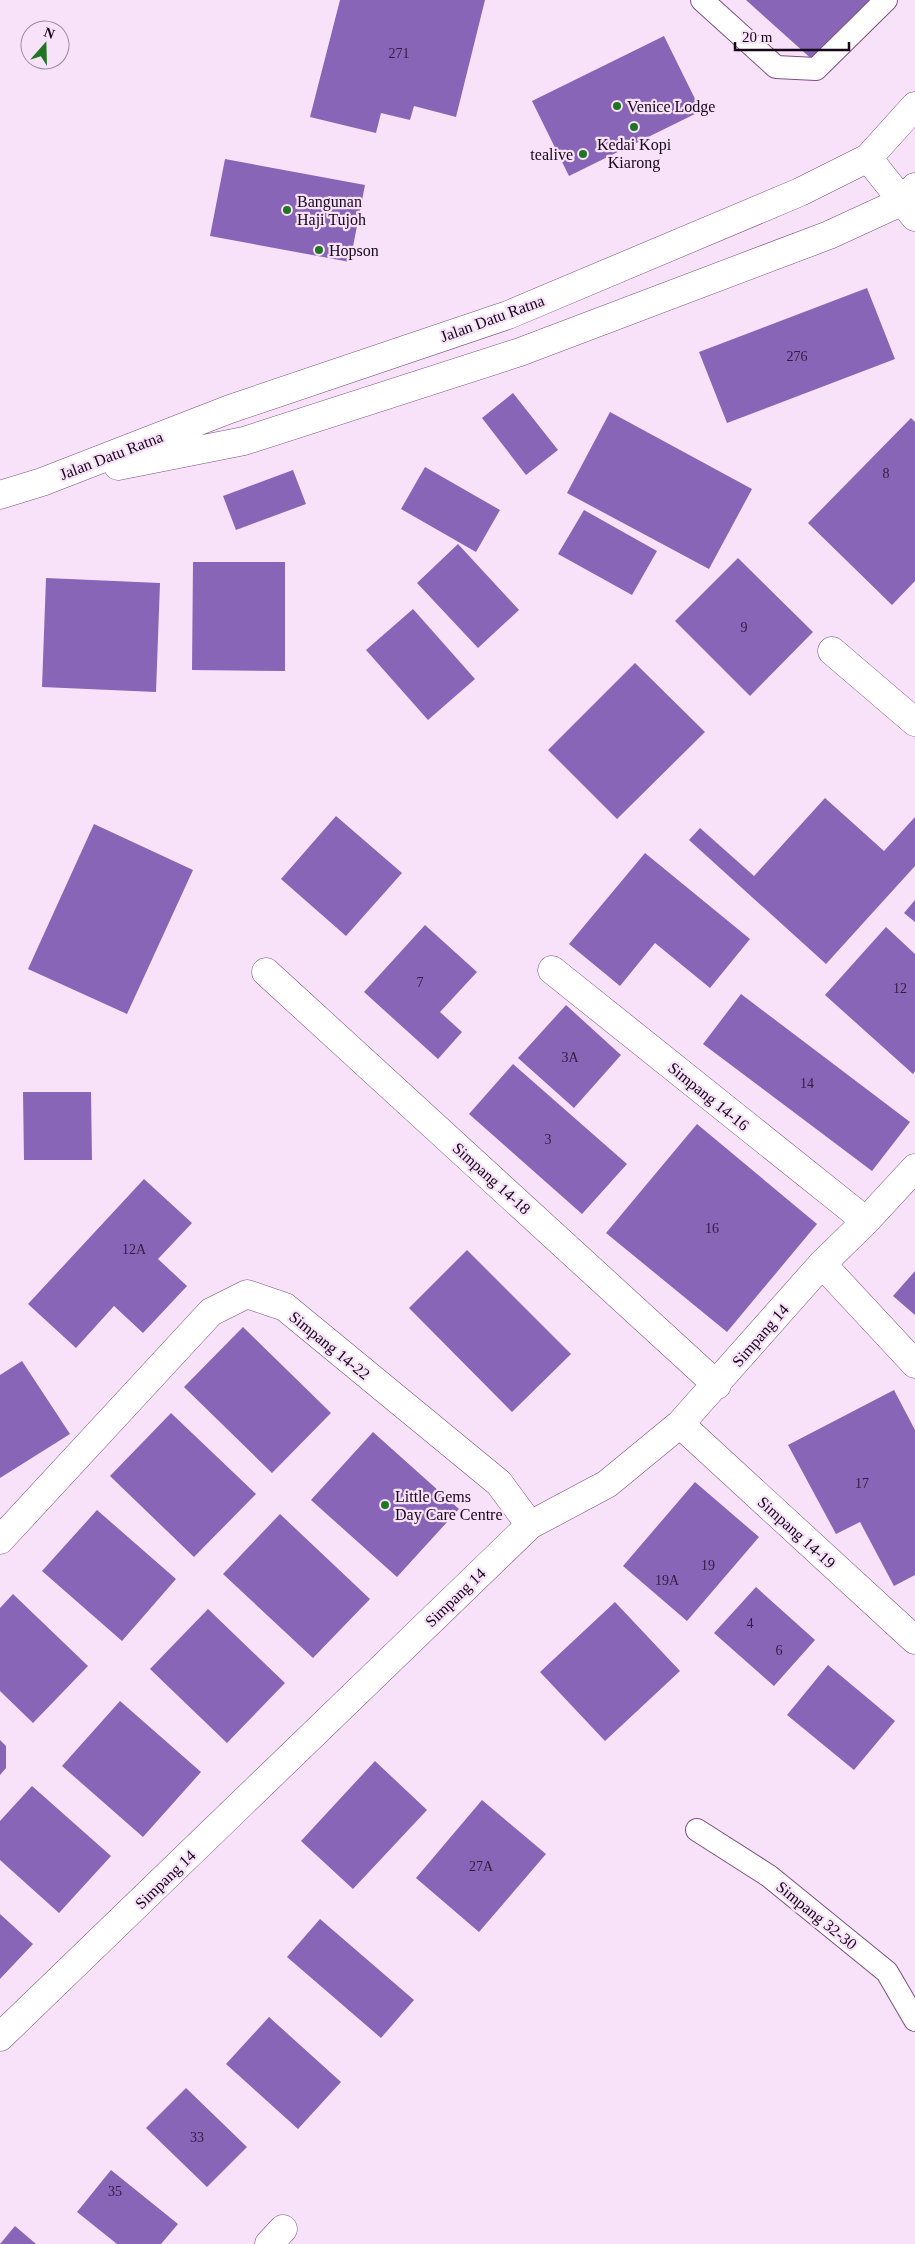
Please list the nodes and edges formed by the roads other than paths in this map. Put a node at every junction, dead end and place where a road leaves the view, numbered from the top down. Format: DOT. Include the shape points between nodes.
graph roads {
  1 [pos="702,0"];
  2 [pos="886,0"];
  3 [pos="915,106"];
  4 [pos="868,158"];
  5 [pos="911,201"];
  6 [pos="42,482"];
  7 [pos="0,496"];
  8 [pos="832,651"];
  9 [pos="915,722"];
  10 [pos="552,970"];
  11 [pos="266,972"];
  12 [pos="915,1168"];
  13 [pos="866,1221"];
  14 [pos="822,1264"];
  15 [pos="915,1364"];
  16 [pos="717,1384"];
  17 [pos="680,1424"];
  18 [pos="530,1524"];
  19 [pos="0,1540"];
  20 [pos="915,1640"];
  21 [pos="697,1830"];
  22 [pos="915,2020"];
  23 [pos="0,2037"];
  1 -- 2 [label="lane" via="776,68 816,69"];
  3 -- 4 [label="street, Jalan Datu Ratna"];
  4 -- 5 [label="street"];
  4 -- 6 [label="street, Jalan Datu Ratna" via="800,192 508,315 230,409"];
  5 -- 6 [label="street, Jalan Datu Ratna" via="511,355 244,440"];
  6 -- 7 [label="street, Jalan Datu Ratna"];
  8 -- 9 [label="street"];
  10 -- 13 [label="street, Simpang 14-16"];
  11 -- 16 [label="street, Simpang 14-18"];
  12 -- 13 [label="street, Simpang 14"];
  13 -- 14 [label="street, Simpang 14"];
  14 -- 15 [label="street"];
  14 -- 16 [label="street, Simpang 14"];
  16 -- 17 [label="street, Simpang 14"];
  17 -- 18 [label="street, Simpang 14" via="607,1484"];
  17 -- 20 [label="street, Simpang 14-19"];
  18 -- 19 [label="street, Simpang 14-22" via="492,1476 284,1307 247,1294 211,1312"];
  18 -- 23 [label="street, Simpang 14"];
  21 -- 22 [label="lane, Simpang 32-30" via="769,1876 887,1972"];
}
